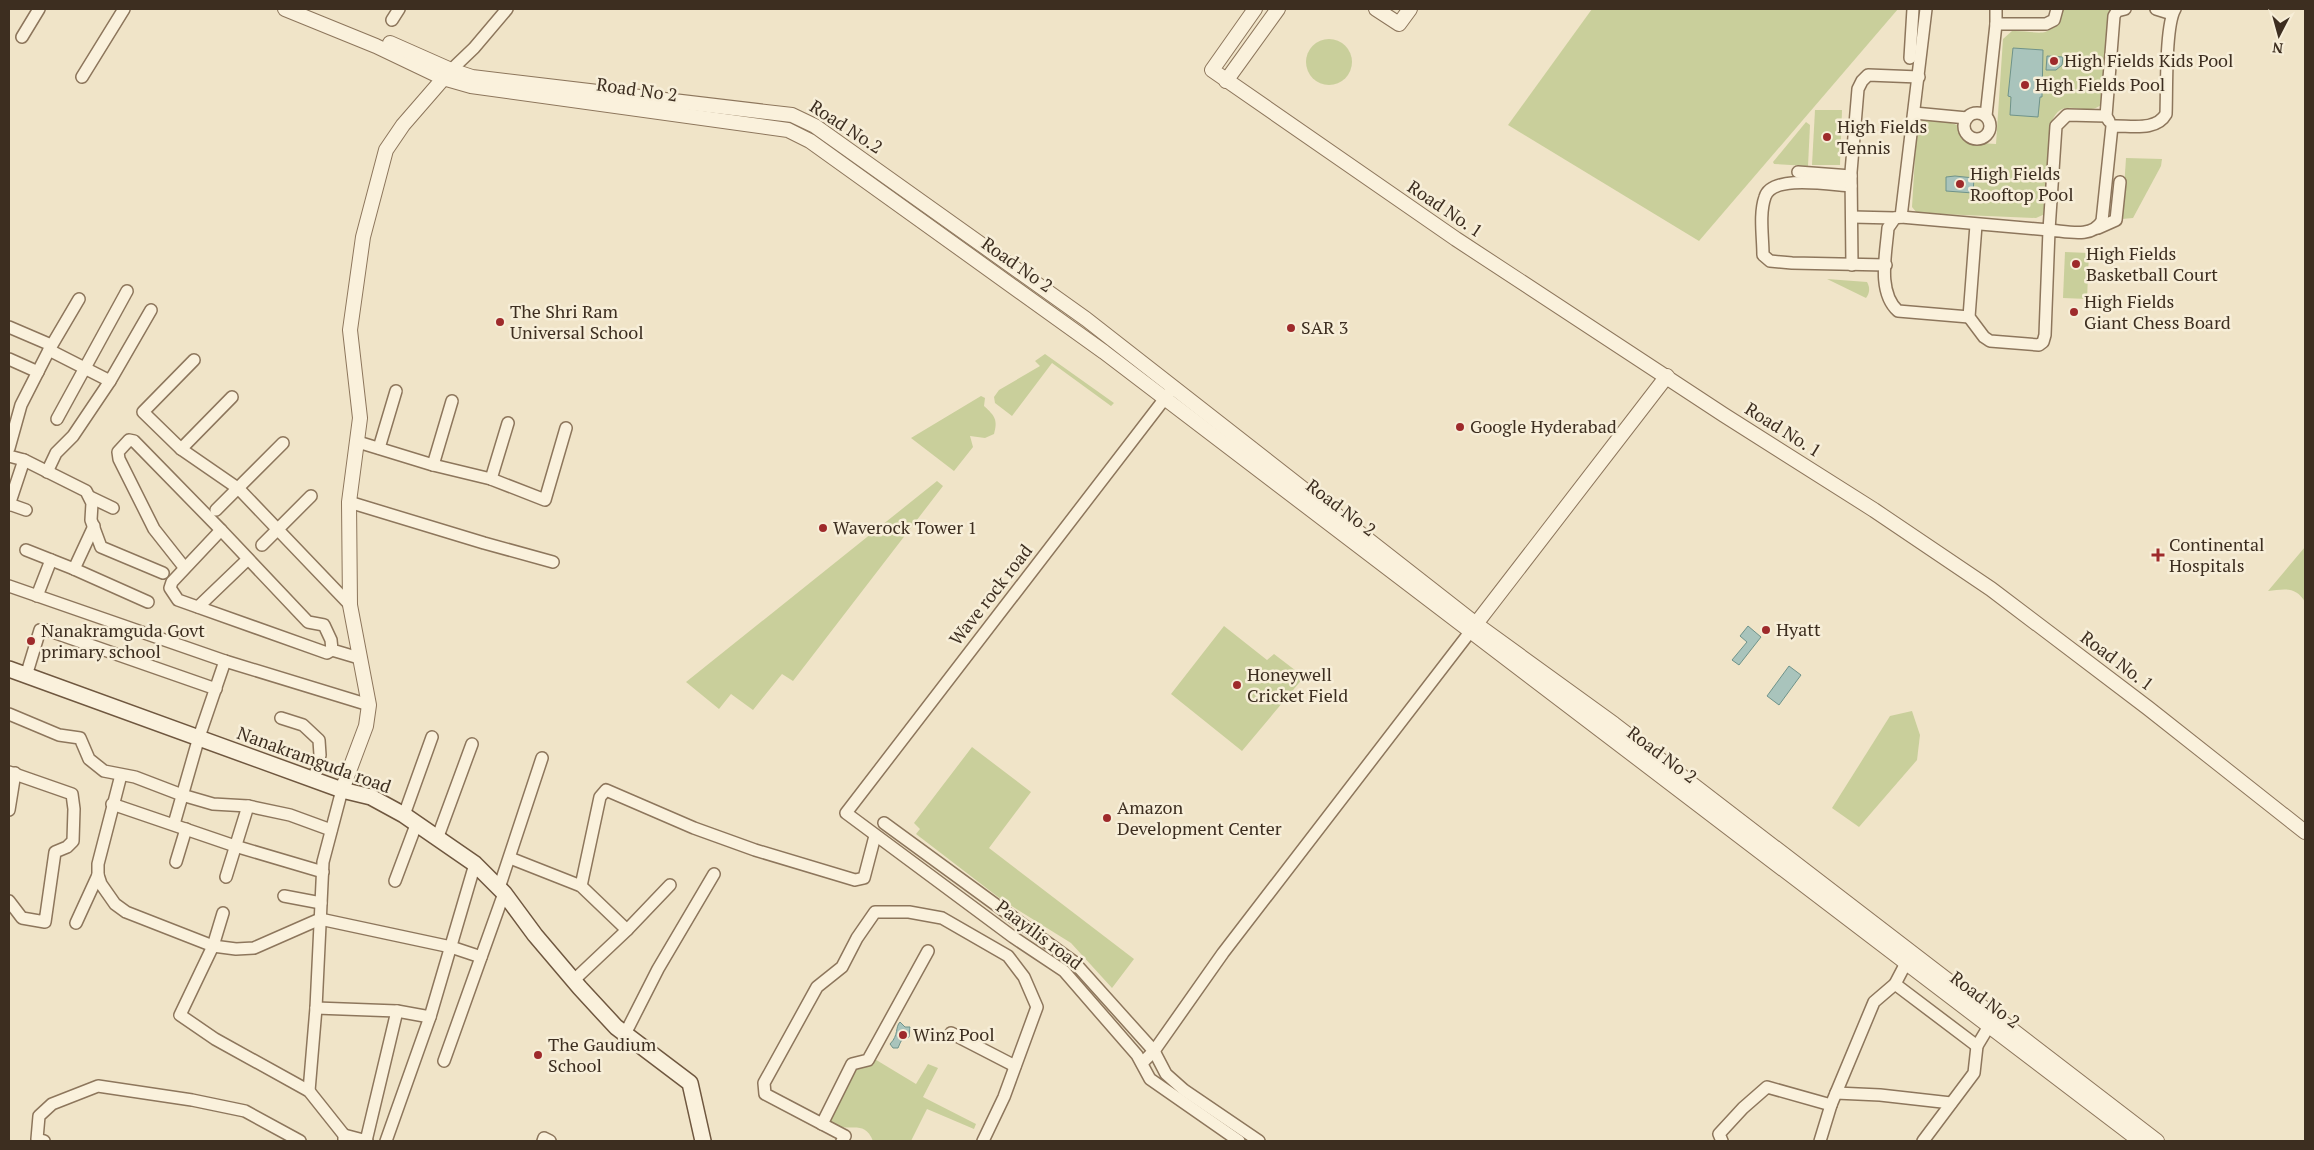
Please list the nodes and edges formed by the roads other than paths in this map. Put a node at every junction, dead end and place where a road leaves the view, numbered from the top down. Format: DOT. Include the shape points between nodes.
graph roads {
  1 [pos="39,9"];
  2 [pos="124,9"];
  3 [pos="285,9"];
  4 [pos="309,9"];
  5 [pos="399,9"];
  6 [pos="507,9"];
  7 [pos="1255,9"];
  8 [pos="1278,9"];
  9 [pos="1376,9"];
  10 [pos="1410,9"];
  11 [pos="1913,9"];
  12 [pos="1926,9"];
  13 [pos="1996,9"];
  14 [pos="2057,9"];
  15 [pos="2125,9"];
  16 [pos="2156,9"];
  17 [pos="2174,11"];
  18 [pos="392,20"];
  19 [pos="1996,24"];
  20 [pos="22,38"];
  21 [pos="1910,58"];
  22 [pos="447,74"];
  23 [pos="82,77"];
  24 [pos="1918,77"];
  25 [pos="1226,81"];
  26 [pos="1914,114"];
  27 [pos="1986,116"];
  28 [pos="1967,118"];
  29 [pos="2109,121"];
  30 [pos="1798,172"];
  31 [pos="1851,181"];
  32 [pos="2120,182"];
  33 [pos="1852,217"];
  34 [pos="1898,217"];
  35 [pos="1976,225"];
  36 [pos="2098,228"];
  37 [pos="2049,230"];
  38 [pos="1886,265"];
  39 [pos="1852,266"];
  40 [pos="126,291"];
  41 [pos="79,299"];
  42 [pos="151,310"];
  43 [pos="1969,317"];
  44 [pos="1086,319"];
  45 [pos="9,327"];
  46 [pos="50,348"];
  47 [pos="9,359"];
  48 [pos="194,360"];
  49 [pos="84,369"];
  50 [pos="38,372"];
  51 [pos="1667,376"];
  52 [pos="110,381"];
  53 [pos="396,391"];
  54 [pos="1169,393"];
  55 [pos="232,397"];
  56 [pos="452,401"];
  57 [pos="57,419"];
  58 [pos="508,423"];
  59 [pos="566,428"];
  60 [pos="358,442"];
  61 [pos="283,443"];
  62 [pos="9,448"];
  63 [pos="379,448"];
  64 [pos="180,449"];
  65 [pos="9,456"];
  66 [pos="24,460"];
  67 [pos="433,465"];
  68 [pos="48,472"];
  69 [pos="490,479"];
  70 [pos="239,489"];
  71 [pos="310,496"];
  72 [pos="90,497"];
  73 [pos="349,502"];
  74 [pos="9,504"];
  75 [pos="113,508"];
  76 [pos="26,510"];
  77 [pos="216,510"];
  78 [pos="94,526"];
  79 [pos="221,530"];
  80 [pos="277,530"];
  81 [pos="262,545"];
  82 [pos="26,550"];
  83 [pos="248,559"];
  84 [pos="51,560"];
  85 [pos="553,562"];
  86 [pos="184,567"];
  87 [pos="74,569"];
  88 [pos="163,573"];
  89 [pos="9,586"];
  90 [pos="37,596"];
  91 [pos="148,602"];
  92 [pos="350,605"];
  93 [pos="198,607"];
  94 [pos="1473,628"];
  95 [pos="332,647"];
  96 [pos="358,654"];
  97 [pos="225,661"];
  98 [pos="9,670"];
  99 [pos="26,676"];
  100 [pos="216,689"];
  101 [pos="369,705"];
  102 [pos="9,714"];
  103 [pos="282,718"];
  104 [pos="199,737"];
  105 [pos="432,738"];
  106 [pos="472,744"];
  107 [pos="542,758"];
  108 [pos="12,772"];
  109 [pos="120,775"];
  110 [pos="314,780"];
  111 [pos="342,790"];
  112 [pos="182,795"];
  113 [pos="112,804"];
  114 [pos="248,806"];
  115 [pos="9,810"];
  116 [pos="846,813"];
  117 [pos="404,815"];
  118 [pos="884,823"];
  119 [pos="174,824"];
  120 [pos="416,825"];
  121 [pos="186,829"];
  122 [pos="331,830"];
  123 [pos="2305,832"];
  124 [pos="875,836"];
  125 [pos="437,839"];
  126 [pos="235,846"];
  127 [pos="510,858"];
  128 [pos="176,862"];
  129 [pos="475,864"];
  130 [pos="323,872"];
  131 [pos="714,874"];
  132 [pos="98,875"];
  133 [pos="226,877"];
  134 [pos="395,881"];
  135 [pos="670,885"];
  136 [pos="581,886"];
  137 [pos="502,890"];
  138 [pos="284,896"];
  139 [pos="9,901"];
  140 [pos="321,903"];
  141 [pos="222,914"];
  142 [pos="320,919"];
  143 [pos="76,923"];
  144 [pos="627,930"];
  145 [pos="214,946"];
  146 [pos="451,947"];
  147 [pos="928,952"];
  148 [pos="481,957"];
  149 [pos="1074,962"];
  150 [pos="1906,963"];
  151 [pos="1064,971"];
  152 [pos="574,980"];
  153 [pos="1894,984"];
  154 [pos="316,1008"];
  155 [pos="397,1011"];
  156 [pos="430,1016"];
  157 [pos="1989,1026"];
  158 [pos="951,1033"];
  159 [pos="624,1034"];
  160 [pos="1977,1046"];
  161 [pos="1154,1051"];
  162 [pos="444,1061"];
  163 [pos="1142,1063"];
  164 [pos="1015,1066"];
  165 [pos="309,1091"];
  166 [pos="1836,1093"];
  167 [pos="1952,1103"];
  168 [pos="1831,1105"];
  169 [pos="822,1124"];
  170 [pos="344,1138"];
  171 [pos="847,1140"];
  172 [pos="44,1141"];
  173 [pos="300,1141"];
  174 [pos="366,1141"];
  175 [pos="386,1141"];
  176 [pos="543,1141"];
  177 [pos="550,1141"];
  178 [pos="703,1141"];
  179 [pos="983,1141"];
  180 [pos="1239,1141"];
  181 [pos="1258,1141"];
  182 [pos="1722,1141"];
  183 [pos="1820,1141"];
  184 [pos="1923,1141"];
  185 [pos="2140,1141"];
  186 [pos="2156,1141"];
  1 -- 20 [label="street"];
  2 -- 23 [label="street"];
  3 -- 22 [label="street"];
  4 -- 22 [label="street"];
  5 -- 18 [label="street"];
  6 -- 22 [label="street"];
  7 -- 25 [label="street, Road No. 1" via="1212,70"];
  8 -- 25 [label="street"];
  9 -- 10 [label="street" via="1399,24"];
  11 -- 21 [label="street"];
  12 -- 24 [label="street"];
  13 -- 19 [label="street"];
  14 -- 19 [label="street" via="2054,20 2046,24"];
  15 -- 29 [label="street" via="2117,11 2114,16"];
  16 -- 17 [label="street"];
  17 -- 29 [label="street" via="2166,114 2162,121 2154,125"];
  19 -- 27 [label="street"];
  22 -- 44 [label="street, Road No.2" via="792,115 815,126"];
  22 -- 54 [label="street, Road No 2" via="471,86 788,130 810,141"];
  22 -- 60 [label="street" via="386,150 363,237 350,330 360,418"];
  24 -- 26 [label="street"];
  24 -- 31 [label="street" via="1878,75 1868,76 1862,81 1858,89"];
  25 -- 51 [label="street, Road No. 1" via="1456,239"];
  26 -- 28 [label="street"];
  26 -- 34 [label="street"];
  27 -- 28 [label="street" via="1978,113"];
  27 -- 28 [label="street" via="1990,132 1979,139 1971,138 1965,132"];
  29 -- 36 [label="street" via="2102,221"];
  29 -- 37 [label="street" via="2067,115 2056,126"];
  30 -- 31 [label="street"];
  31 -- 33 [label="street"];
  31 -- 39 [label="street" via="1782,184 1769,188 1763,208 1763,255 1770,261"];
  32 -- 36 [label="street" via="2116,220"];
  33 -- 34 [label="street"];
  33 -- 39 [label="street"];
  34 -- 35 [label="street"];
  34 -- 38 [label="street" via="1888,228"];
  35 -- 37 [label="street"];
  35 -- 43 [label="street"];
  36 -- 37 [label="street" via="2088,232"];
  37 -- 43 [label="street" via="2043,342 2039,345 1990,341"];
  38 -- 39 [label="street"];
  38 -- 43 [label="street" via="1887,297 1898,311"];
  40 -- 49 [label="street"];
  41 -- 46 [label="street"];
  42 -- 52 [label="street"];
  44 -- 54 [label="street, Road No 2"];
  45 -- 46 [label="street"];
  46 -- 49 [label="street"];
  46 -- 50 [label="street"];
  47 -- 50 [label="street"];
  48 -- 64 [label="street" via="143,412"];
  49 -- 52 [label="street"];
  49 -- 57 [label="street"];
  50 -- 62 [label="street" via="21,405"];
  51 -- 94 [label="street"];
  51 -- 123 [label="street, Road No. 1" via="2006,600"];
  52 -- 68 [label="street" via="72,436 56,453"];
  53 -- 63 [label="street"];
  54 -- 94 [label="street, Road No 2"];
  54 -- 116 [label="street, Wave rock road"];
  55 -- 64 [label="street"];
  56 -- 67 [label="street"];
  58 -- 69 [label="street"];
  59 -- 69 [label="street" via="546,500"];
  60 -- 63 [label="street"];
  60 -- 73 [label="street"];
  61 -- 70 [label="street"];
  63 -- 67 [label="street"];
  64 -- 70 [label="street"];
  65 -- 66 [label="street"];
  66 -- 68 [label="street"];
  66 -- 74 [label="street"];
  67 -- 69 [label="street"];
  68 -- 72 [label="street" via="86,491"];
  70 -- 77 [label="street"];
  70 -- 80 [label="street"];
  71 -- 80 [label="street"];
  72 -- 75 [label="street"];
  72 -- 78 [label="street"];
  73 -- 85 [label="street"];
  73 -- 92 [label="street"];
  74 -- 76 [label="street"];
  78 -- 87 [label="street"];
  78 -- 88 [label="street" via="101,547"];
  79 -- 83 [label="street"];
  79 -- 86 [label="street"];
  79 -- 86 [label="street" via="134,441 129,440 120,449 119,459 154,529"];
  80 -- 81 [label="street"];
  80 -- 92 [label="street"];
  82 -- 84 [label="street"];
  83 -- 93 [label="street"];
  83 -- 95 [label="street" via="308,622 324,625"];
  84 -- 87 [label="street"];
  84 -- 90 [label="street"];
  86 -- 93 [label="street" via="170,588 178,600"];
  87 -- 91 [label="street"];
  89 -- 90 [label="street"];
  90 -- 97 [label="street"];
  92 -- 96 [label="street"];
  93 -- 95 [label="street" via="327,653"];
  94 -- 150 [label="street, Road No 2"];
  94 -- 161 [label="street" via="1223,953"];
  94 -- 186 [label="street, Road No 2" via="1614,724"];
  95 -- 96 [label="street"];
  96 -- 101 [label="street"];
  97 -- 100 [label="street"];
  97 -- 101 [label="street"];
  98 -- 99 [label="main road, Nanakramguda road"];
  99 -- 100 [label="street" via="40,630 47,630"];
  99 -- 104 [label="main road, Nanakramguda road"];
  100 -- 104 [label="street"];
  101 -- 111 [label="street" via="366,726"];
  102 -- 109 [label="street" via="59,735 80,738 89,759 104,770"];
  103 -- 110 [label="street" via="303,725 319,740 320,755"];
  104 -- 110 [label="main road, Nanakramguda road"];
  104 -- 112 [label="street"];
  105 -- 117 [label="street"];
  106 -- 125 [label="street"];
  107 -- 127 [label="street"];
  108 -- 115 [label="street"];
  108 -- 139 [label="street" via="72,794 74,809 73,841 55,852 45,922 22,918"];
  109 -- 112 [label="street" via="135,777"];
  109 -- 113 [label="street"];
  110 -- 111 [label="main road, Nanakramguda road"];
  111 -- 117 [label="main road, Nanakramguda road" via="371,797"];
  111 -- 122 [label="street"];
  112 -- 114 [label="street" via="213,804"];
  112 -- 119 [label="street"];
  113 -- 119 [label="street"];
  113 -- 132 [label="street"];
  114 -- 122 [label="street" via="290,815"];
  114 -- 126 [label="street"];
  116 -- 124 [label="street, Paayilis road"];
  117 -- 120 [label="main road, Nanakramguda road"];
  118 -- 149 [label="street, Paayilis road"];
  119 -- 121 [label="street"];
  120 -- 125 [label="main road, Nanakramguda road"];
  120 -- 134 [label="street"];
  121 -- 126 [label="street"];
  121 -- 128 [label="street"];
  122 -- 130 [label="street"];
  124 -- 136 [label="street" via="864,878 855,880 755,850 694,828 610,791 603,792"];
  124 -- 151 [label="street, Paayilis road"];
  125 -- 129 [label="main road, Nanakramguda road"];
  126 -- 130 [label="street"];
  126 -- 133 [label="street"];
  127 -- 136 [label="street"];
  127 -- 137 [label="street"];
  129 -- 137 [label="main road, Nanakramguda road"];
  129 -- 146 [label="street"];
  130 -- 140 [label="street"];
  131 -- 159 [label="street"];
  132 -- 143 [label="street"];
  132 -- 145 [label="street" via="107,894 126,912"];
  135 -- 144 [label="street"];
  136 -- 144 [label="street"];
  137 -- 148 [label="street"];
  137 -- 152 [label="main road, Nanakramguda road"];
  138 -- 140 [label="street"];
  140 -- 142 [label="street"];
  141 -- 145 [label="street"];
  142 -- 145 [label="street" via="254,948"];
  142 -- 146 [label="street"];
  142 -- 154 [label="street"];
  144 -- 152 [label="street"];
  145 -- 165 [label="street" via="180,1015 215,1039"];
  146 -- 148 [label="street"];
  146 -- 156 [label="street"];
  147 -- 169 [label="street" via="868,1060 852,1064"];
  148 -- 162 [label="street"];
  149 -- 151 [label="street"];
  149 -- 161 [label="street, Paayilis road"];
  150 -- 153 [label="street"];
  150 -- 157 [label="street, Road No 2"];
  151 -- 163 [label="street, Paayilis road"];
  152 -- 159 [label="main road, Nanakramguda road"];
  153 -- 160 [label="street"];
  153 -- 166 [label="street" via="1874,1002"];
  154 -- 155 [label="street"];
  154 -- 165 [label="street"];
  155 -- 156 [label="street"];
  155 -- 174 [label="street"];
  156 -- 175 [label="street"];
  157 -- 160 [label="street"];
  157 -- 185 [label="street, Road No 2"];
  158 -- 164 [label="street"];
  159 -- 178 [label="main road, Nanakramguda road" via="690,1083"];
  160 -- 167 [label="street" via="1974,1074"];
  161 -- 163 [label="street"];
  161 -- 181 [label="street, Paayilis road" via="1166,1074 1184,1090"];
  163 -- 180 [label="street, Paayilis road" via="1150,1079"];
  164 -- 169 [label="street" via="1037,1008 1024,977 1008,956 942,918 909,912 874,912 842,968 817,987 764,1083 765,1094"];
  164 -- 179 [label="street"];
  165 -- 170 [label="street"];
  166 -- 167 [label="street"];
  166 -- 168 [label="street"];
  167 -- 184 [label="street"];
  168 -- 182 [label="street" via="1767,1087 1719,1134"];
  168 -- 183 [label="street"];
  169 -- 171 [label="street"];
  170 -- 174 [label="street"];
  172 -- 173 [label="street" via="37,1139 39,1116 52,1104 98,1086 245,1111"];
  176 -- 177 [label="street" via="544,1138"];
}
